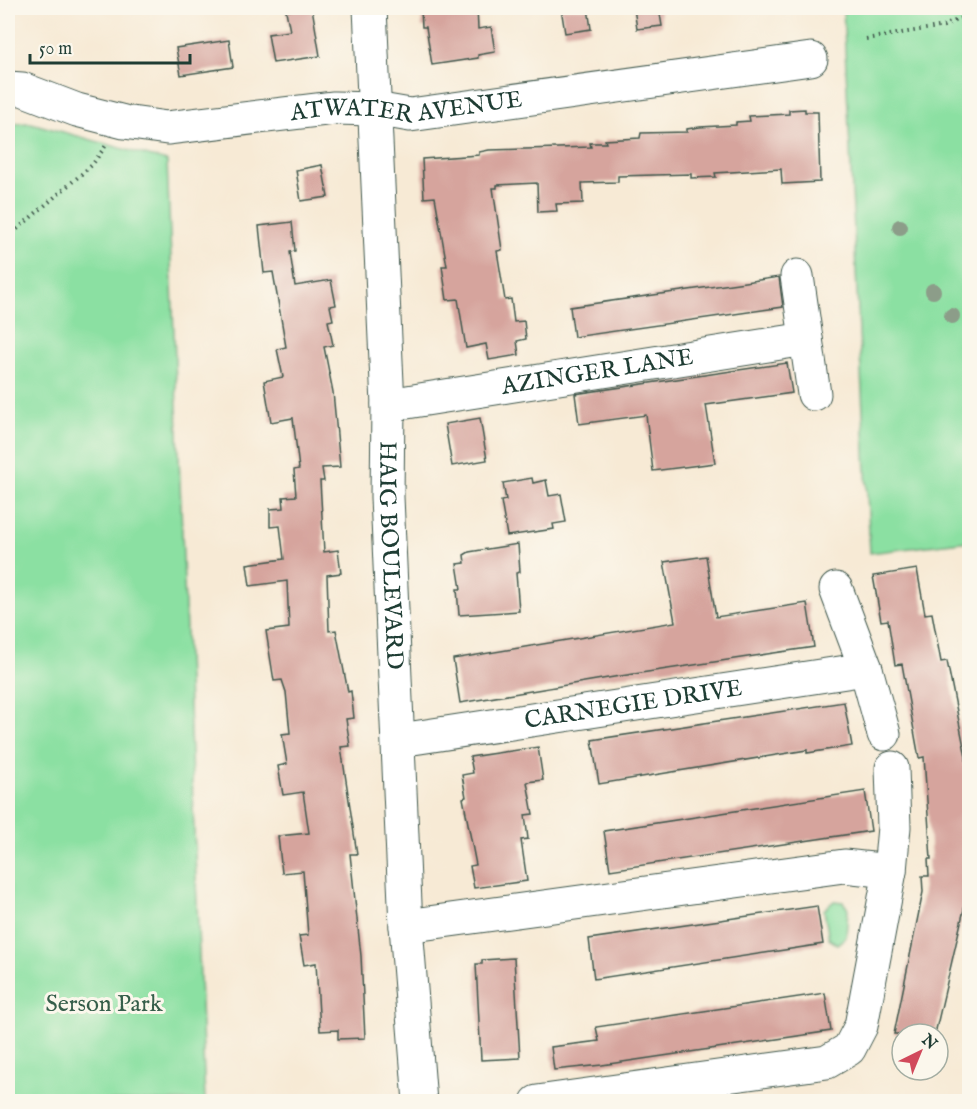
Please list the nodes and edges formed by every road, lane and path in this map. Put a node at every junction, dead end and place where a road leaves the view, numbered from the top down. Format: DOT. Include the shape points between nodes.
graph roads {
  1 [pos="370,8"];
  2 [pos="918,8"];
  3 [pos="969,14"];
  4 [pos="925,16"];
  5 [pos="866,39"];
  6 [pos="811,59"];
  7 [pos="8,88"];
  8 [pos="375,109"];
  9 [pos="123,122"];
  10 [pos="8,237"];
  11 [pos="797,276"];
  12 [pos="806,339"];
  13 [pos="814,394"];
  14 [pos="388,405"];
  15 [pos="836,589"];
  16 [pos="866,669"];
  17 [pos="884,734"];
  18 [pos="400,740"];
  19 [pos="892,768"];
  20 [pos="890,871"];
  21 [pos="406,926"];
  22 [pos="420,1101"];
  23 [pos="537,1101"];
  1 -- 8 [label="street, HAIG BOULEVARD"];
  2 -- 4 [label="path"];
  3 -- 5 [label="path" via="944,27"];
  6 -- 8 [label="street, ATWATER AVENUE" via="410,115"];
  7 -- 9 [label="street, ATWATER AVENUE" via="22,89 76,110"];
  8 -- 9 [label="street, ATWATER AVENUE" via="334,108 167,129"];
  8 -- 14 [label="street, HAIG BOULEVARD"];
  9 -- 10 [label="path" via="92,165"];
  11 -- 12 [label="street"];
  12 -- 13 [label="street"];
  12 -- 14 [label="street, AZINGER LANE"];
  14 -- 18 [label="street, HAIG BOULEVARD" via="387,496"];
  15 -- 16 [label="street"];
  16 -- 17 [label="street"];
  16 -- 18 [label="street, CARNEGIE DRIVE"];
  18 -- 21 [label="street, HAIG BOULEVARD"];
  19 -- 20 [label="street" via="894,826"];
  20 -- 21 [label="street" via="844,866"];
  20 -- 23 [label="street" via="859,1034 843,1055 827,1062"];
  21 -- 22 [label="street, HAIG BOULEVARD"];
}
